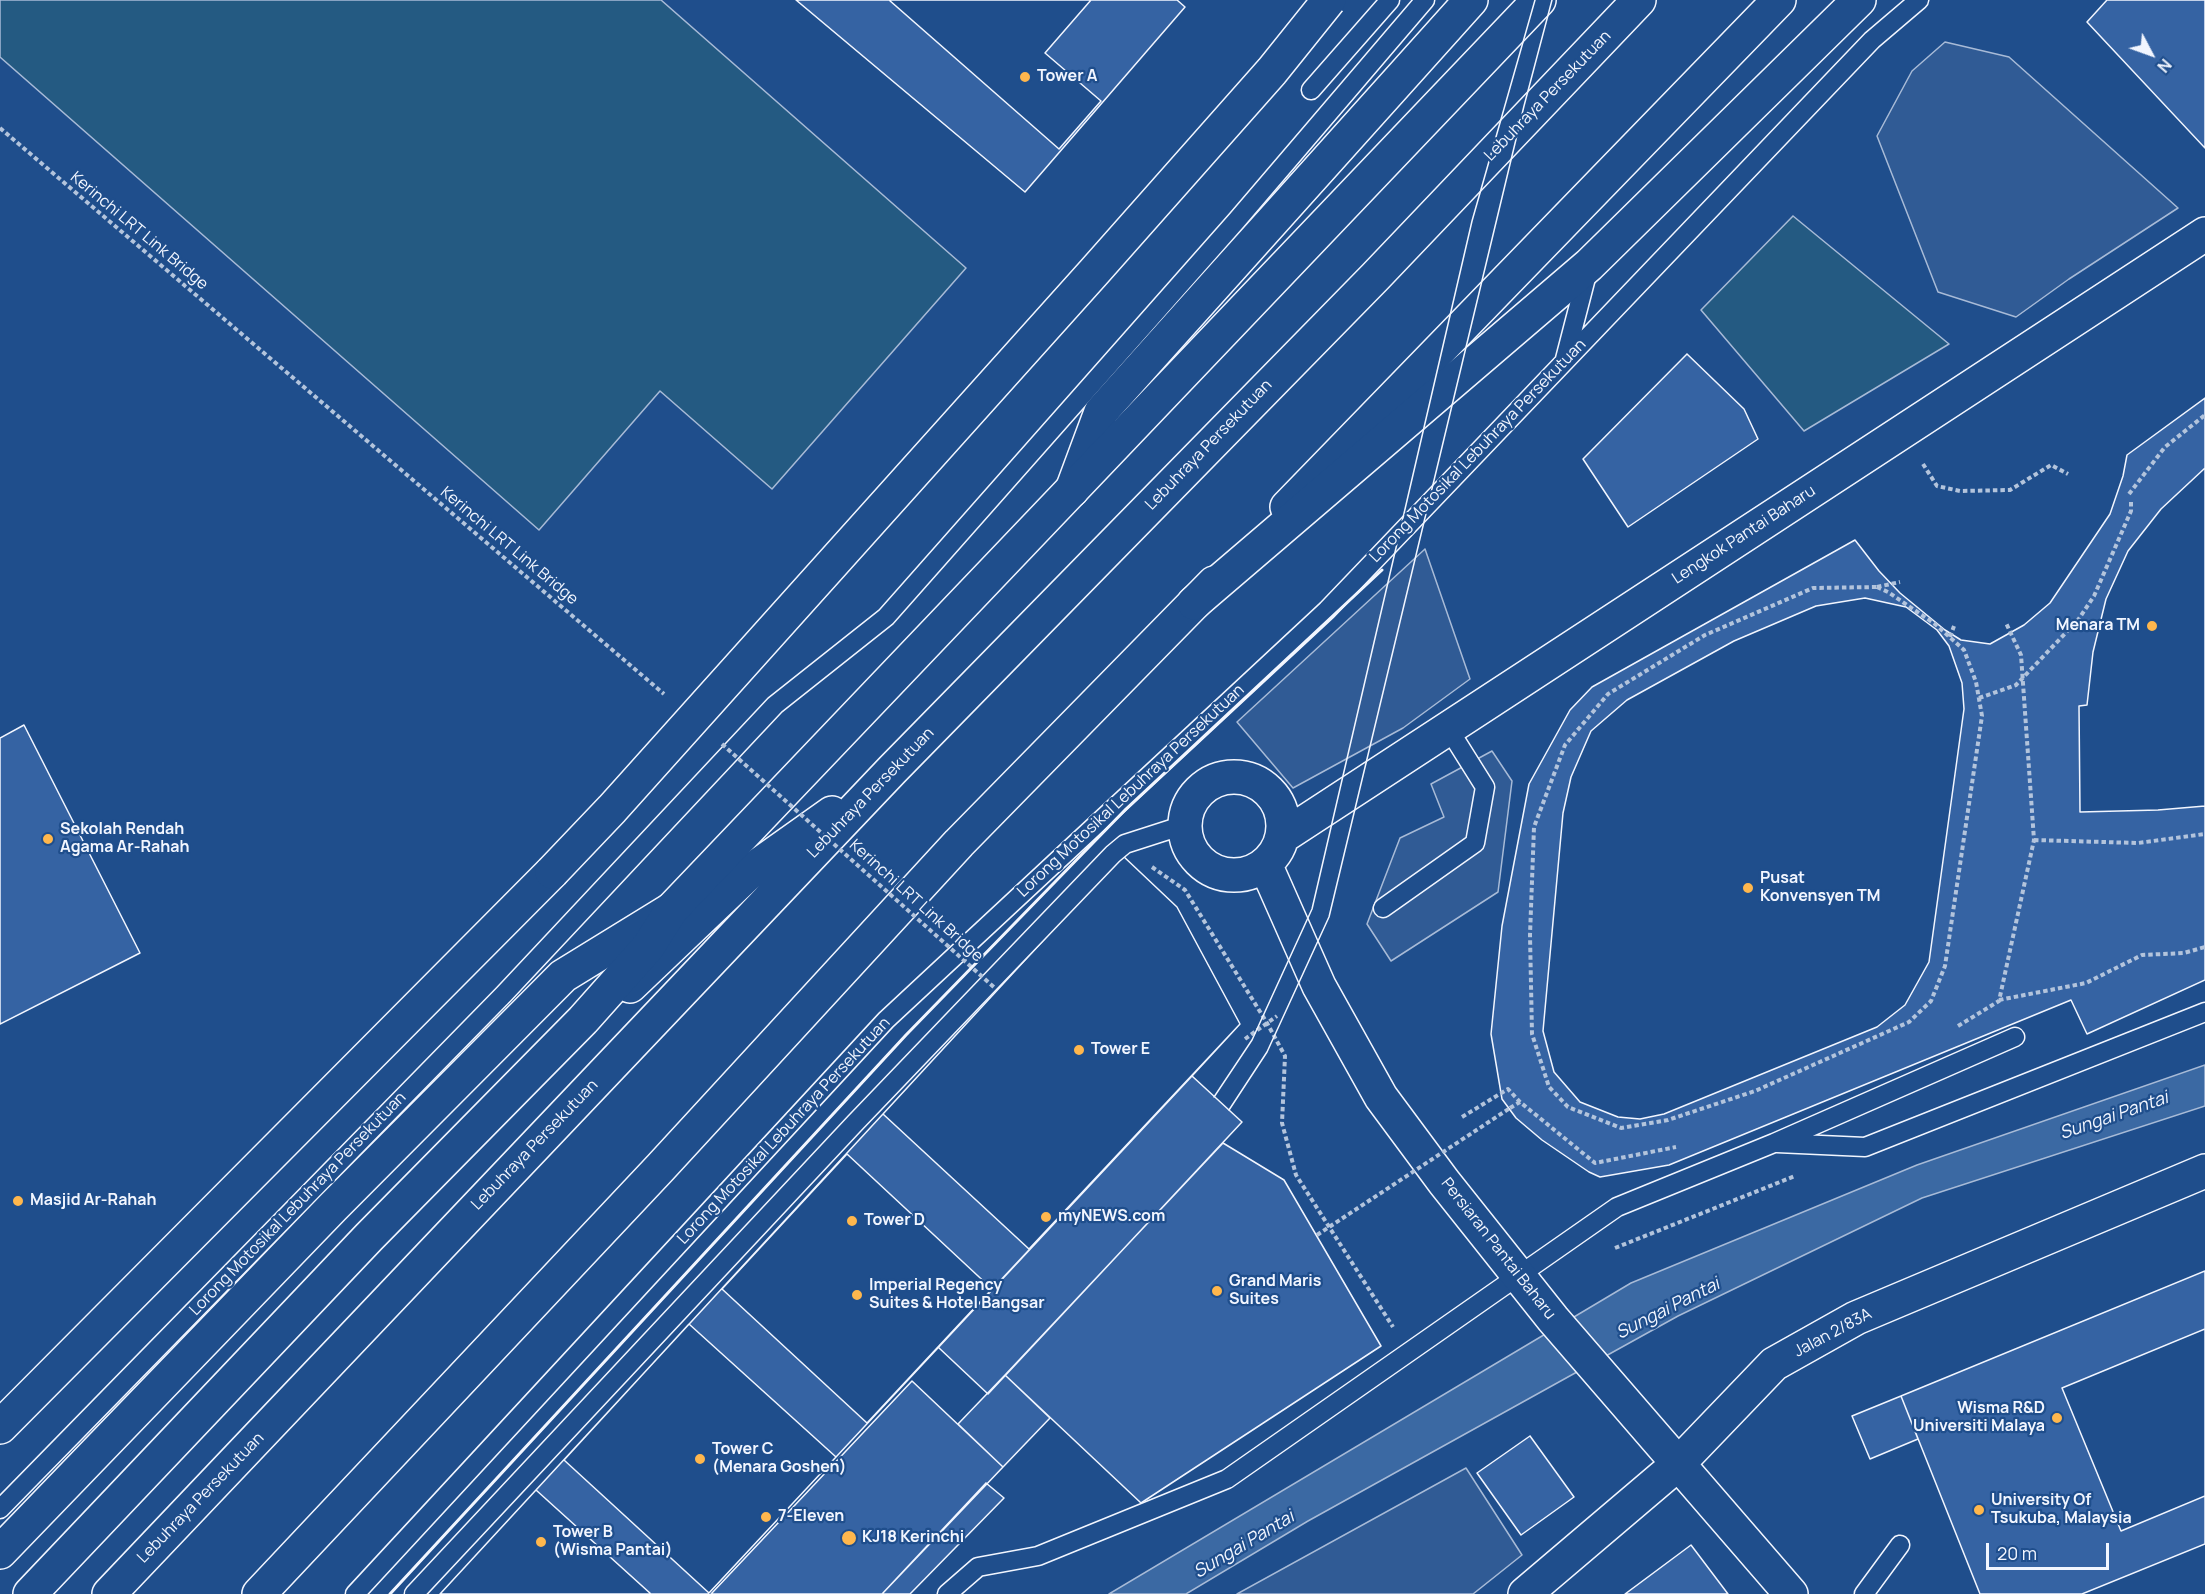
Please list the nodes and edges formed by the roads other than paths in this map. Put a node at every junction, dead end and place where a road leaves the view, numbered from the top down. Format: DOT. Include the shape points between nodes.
graph roads {
  1 [pos="1329,0"];
  2 [pos="1338,0"];
  3 [pos="1390,0"];
  4 [pos="1425,0"];
  5 [pos="1471,0"];
  6 [pos="1539,0"];
  7 [pos="1639,0"];
  8 [pos="1779,0"];
  9 [pos="1859,0"];
  10 [pos="1919,0"];
  11 [pos="1272,71"];
  12 [pos="1311,90"];
  13 [pos="2205,234"];
  14 [pos="1589,265"];
  15 [pos="1564,362"];
  16 [pos="1072,490"];
  17 [pos="1194,603"];
  18 [pos="1448,728"];
  19 [pos="892,770"];
  20 [pos="1184,825"];
  21 [pos="1282,837"];
  22 [pos="1265,864"];
  23 [pos="1383,908"];
  24 [pos="672,909"];
  25 [pos="2205,1012"];
  26 [pos="2015,1037"];
  27 [pos="1773,1143"];
  28 [pos="2205,1170"];
  29 [pos="369,1237"];
  30 [pos="1519,1276"];
  31 [pos="0,1427"];
  32 [pos="1678,1464"];
  33 [pos="0,1509"];
  34 [pos="1900,1545"];
  35 [pos="0,1552"];
  36 [pos="30,1594"];
  37 [pos="109,1594"];
  38 [pos="260,1594"];
  39 [pos="355,1594"];
  40 [pos="414,1594"];
  41 [pos="946,1594"];
  42 [pos="1525,1594"];
  43 [pos="1791,1594"];
  44 [pos="1864,1594"];
  1 -- 11 [label="main road, bridge"];
  2 -- 11 [label="main road, bridge"];
  3 -- 12 [label="lane"];
  4 -- 33 [label="lane, Lorong Motosikal Lebuhraya Persekutuan" via="1237,220 886,617 775,705 504,994"];
  5 -- 16 [label="main road" via="1101,412"];
  6 -- 16 [label="main road"];
  7 -- 19 [label="main road, Lebuhraya Persekutuan" via="1375,277"];
  8 -- 17 [label="main road"];
  9 -- 14 [label="main road"];
  10 -- 15 [label="lane, Lorong Motosikal Lebuhraya Persekutuan" via="1872,40"];
  11 -- 31 [label="main road, bridge" via="612,810"];
  13 -- 18 [label="main road, Lengkok Pantai Baharu"];
  14 -- 15 [label="lane"];
  14 -- 17 [label="main road"];
  15 -- 39 [label="lane, Lorong Motosikal Lebuhraya Persekutuan" via="1327,610 886,1020"];
  16 -- 24 [label="main road"];
  17 -- 38 [label="main road" via="959,843"];
  18 -- 21 [label="main road, Lengkok Pantai Baharu"];
  18 -- 23 [label="lane" via="1485,787 1475,843"];
  19 -- 29 [label="main road" via="753,869"];
  19 -- 37 [label="main road, Lebuhraya Persekutuan"];
  20 -- 21 [label="main road" via="1196,795 1209,784 1240,777 1256,782 1274,798 1283,820"];
  20 -- 22 [label="main road" via="1194,855 1205,866 1235,875"];
  20 -- 40 [label="lane" via="1125,844 1113,854 860,1127"];
  21 -- 22 [label="main road"];
  22 -- 30 [label="main road, Persiaran Pantai Baharu" via="1319,986 1381,1097"];
  24 -- 29 [label="main road" via="648,947 583,1020"];
  24 -- 35 [label="main road" via="563,976 325,1215"];
  25 -- 27 [label="lane" via="1865,1147"];
  26 -- 27 [label="lane"];
  27 -- 30 [label="lane" via="1617,1207"];
  28 -- 32 [label="main road, Jalan 2/83A" via="1846,1324 1774,1364"];
  29 -- 36 [label="main road"];
  30 -- 32 [label="main road, Persiaran Pantai Baharu"];
  30 -- 41 [label="lane" via="1227,1479 1038,1556 978,1567"];
  32 -- 42 [label="main road, Jalan 2/83A"];
  32 -- 43 [label="main road, Persiaran Pantai Baharu"];
  34 -- 44 [label="lane"];
}
